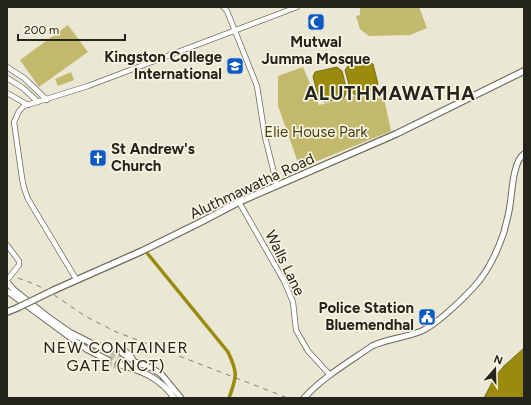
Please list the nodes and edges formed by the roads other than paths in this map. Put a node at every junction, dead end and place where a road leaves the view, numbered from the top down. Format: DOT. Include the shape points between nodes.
graph roads {
  1 [pos="223,7"];
  2 [pos="297,7"];
  3 [pos="235,31"];
  4 [pos="7,67"];
  5 [pos="524,71"];
  6 [pos="7,78"];
  7 [pos="7,93"];
  8 [pos="47,100"];
  9 [pos="38,102"];
  10 [pos="28,105"];
  11 [pos="524,154"];
  12 [pos="277,185"];
  13 [pos="239,202"];
  14 [pos="7,245"];
  15 [pos="8,279"];
  16 [pos="76,279"];
  17 [pos="7,291"];
  18 [pos="7,312"];
  19 [pos="330,375"];
  20 [pos="174,398"];
  21 [pos="181,398"];
  22 [pos="304,398"];
  1 -- 3 [label="street"];
  2 -- 3 [label="street"];
  3 -- 8 [label="street"];
  3 -- 12 [label="street" via="257,86 265,137"];
  4 -- 8 [label="street" via="24,78"];
  5 -- 12 [label="main road, Aluthmawatha Road" via="396,134"];
  6 -- 9 [label="street"];
  7 -- 10 [label="street"];
  8 -- 9 [label="street"];
  9 -- 10 [label="street"];
  10 -- 16 [label="street" via="19,111 14,122 24,188"];
  11 -- 19 [label="main road" via="517,162 508,217 494,258 473,288 422,331 378,343"];
  12 -- 13 [label="main road, Aluthmawatha Road"];
  13 -- 16 [label="main road, Aluthmawatha Road" via="142,251"];
  13 -- 19 [label="street, Walls Lane" via="284,281 292,302 296,330 308,351"];
  14 -- 15 [label="street" via="19,261 16,270"];
  15 -- 17 [label="main road" via="14,290 48,317 110,354 86,349"];
  16 -- 18 [label="main road, Aluthmawatha Road, bridge"];
  19 -- 22 [label="main road"];
  20 -- 21 [label="main road" via="158,381 120,358 129,353 136,362 152,368 162,375"];
}
